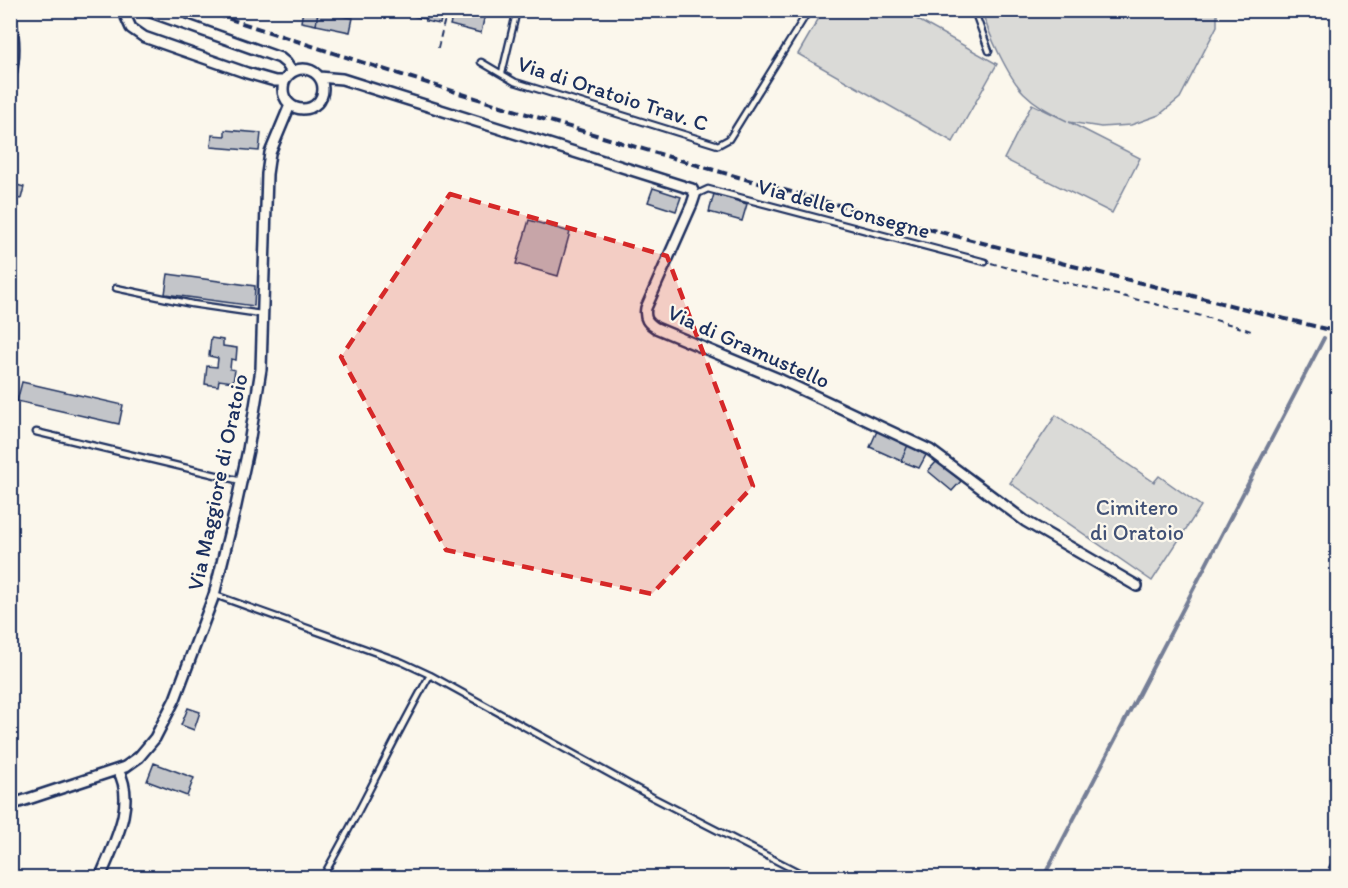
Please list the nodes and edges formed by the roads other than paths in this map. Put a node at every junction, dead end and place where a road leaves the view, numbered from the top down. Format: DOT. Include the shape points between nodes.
graph roads {
  1 [pos="145,10"];
  2 [pos="517,10"];
  3 [pos="809,10"];
  4 [pos="974,10"];
  5 [pos="126,17"];
  6 [pos="10,18"];
  7 [pos="989,51"];
  8 [pos="481,62"];
  9 [pos="292,72"];
  10 [pos="502,74"];
  11 [pos="319,77"];
  12 [pos="10,79"];
  13 [pos="284,81"];
  14 [pos="290,105"];
  15 [pos="695,195"];
  16 [pos="985,262"];
  17 [pos="116,288"];
  18 [pos="261,314"];
  19 [pos="36,432"];
  20 [pos="241,481"];
  21 [pos="1137,586"];
  22 [pos="214,595"];
  23 [pos="430,675"];
  24 [pos="118,770"];
  25 [pos="10,805"];
  26 [pos="100,878"];
  27 [pos="322,878"];
  28 [pos="810,878"];
  1 -- 9 [label="street" via="280,58"];
  2 -- 10 [label="lane"];
  3 -- 10 [label="lane, Via di Oratoio Trav. C" via="729,139 718,145 515,82"];
  4 -- 7 [label="lane"];
  5 -- 13 [label="street" via="131,28 144,37 247,73"];
  6 -- 12 [label="street" via="15,60"];
  8 -- 10 [label="lane, Via di Oratoio Trav. C"];
  9 -- 11 [label="street" via="309,70"];
  9 -- 13 [label="street"];
  11 -- 14 [label="street" via="323,89 315,106 302,109"];
  11 -- 15 [label="street" via="342,79 606,161 692,189"];
  13 -- 14 [label="street" via="283,96"];
  14 -- 18 [label="street, Via Maggiore di Oratoio" via="268,163"];
  15 -- 16 [label="lane, Via delle Consegne" via="708,189"];
  15 -- 21 [label="street, Via di Gramustello" via="646,308 648,322 930,450 1025,521"];
  17 -- 18 [label="lane"];
  18 -- 20 [label="street, Via Maggiore di Oratoio" via="258,392"];
  19 -- 20 [label="lane"];
  20 -- 22 [label="street, Via Maggiore di Oratoio"];
  22 -- 23 [label="lane"];
  22 -- 24 [label="street, Via Maggiore di Oratoio" via="162,728 140,757"];
  23 -- 27 [label="lane"];
  23 -- 28 [label="lane"];
  24 -- 25 [label="street, Via Maggiore di Oratoio"];
  24 -- 26 [label="street" via="125,785 125,807"];
}
